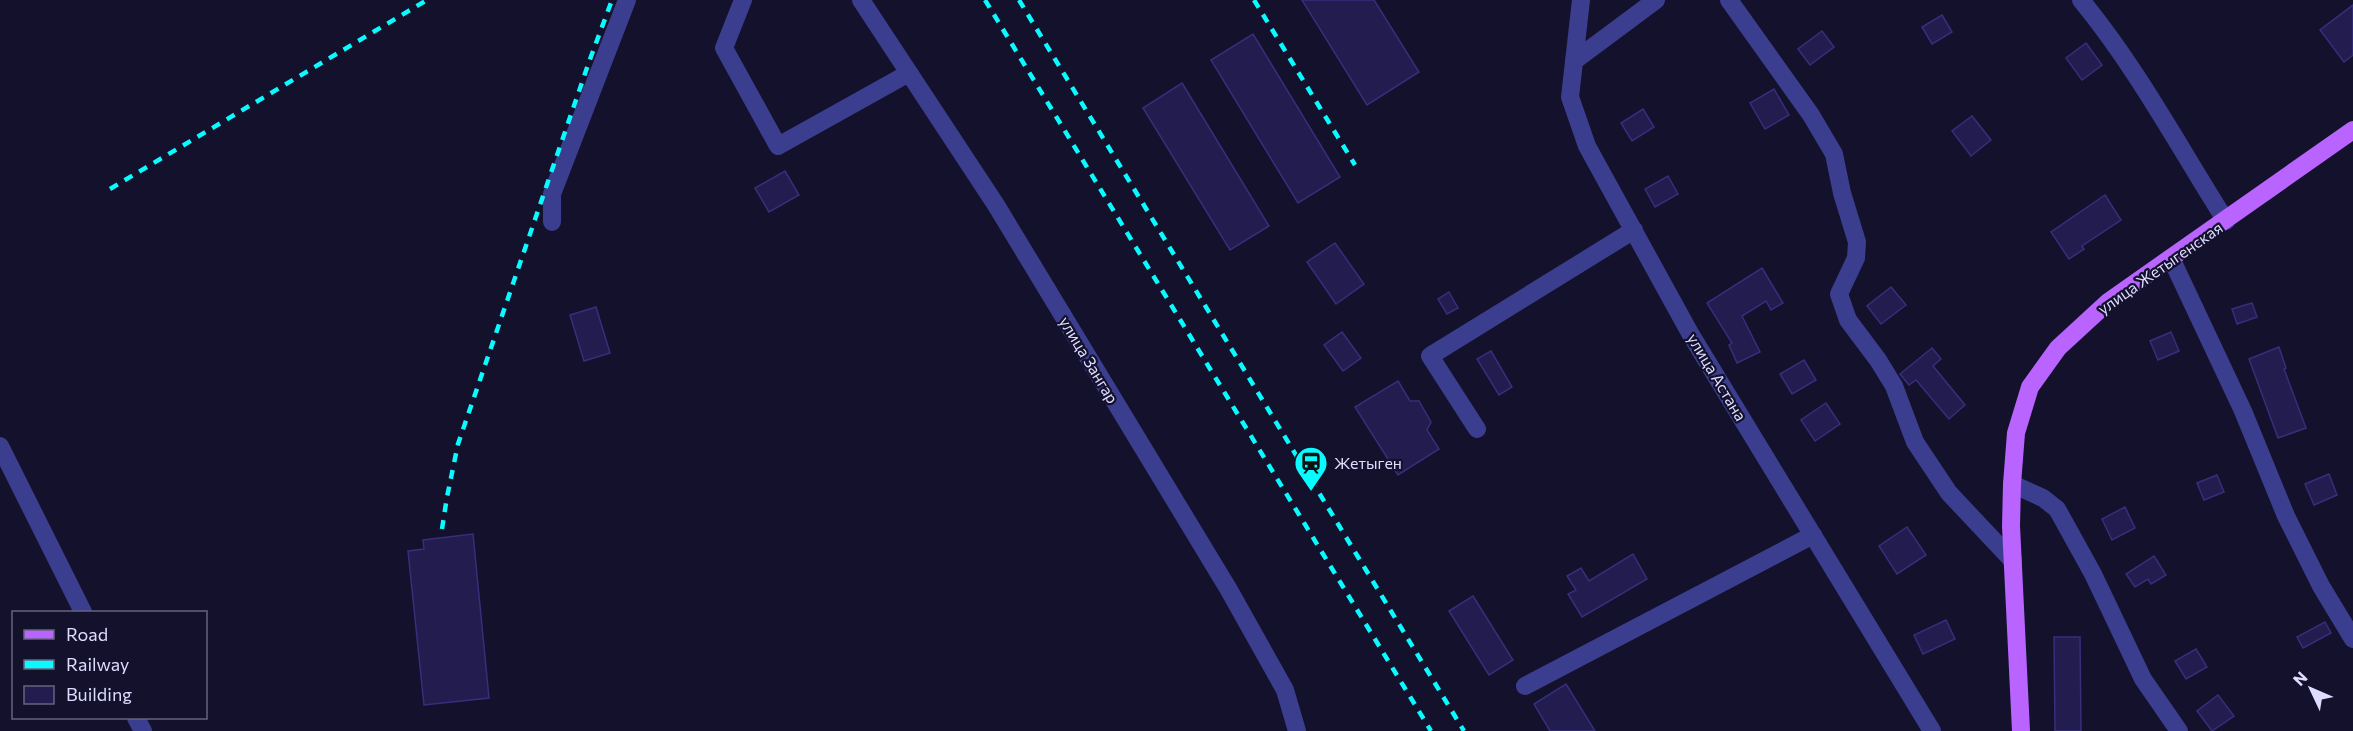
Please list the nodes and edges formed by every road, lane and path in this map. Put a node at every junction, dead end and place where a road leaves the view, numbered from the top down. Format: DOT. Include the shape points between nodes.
graph roads {
  1 [pos="627,0"];
  2 [pos="743,0"];
  3 [pos="861,0"];
  4 [pos="1581,0"];
  5 [pos="1656,0"];
  6 [pos="1729,0"];
  7 [pos="2081,0"];
  8 [pos="1574,61"];
  9 [pos="909,73"];
  10 [pos="2353,130"];
  11 [pos="2226,221"];
  12 [pos="552,222"];
  13 [pos="1634,230"];
  14 [pos="2171,258"];
  15 [pos="1477,429"];
  16 [pos="0,446"];
  17 [pos="2012,484"];
  18 [pos="1813,535"];
  19 [pos="2013,561"];
  20 [pos="82,611"];
  21 [pos="2353,639"];
  22 [pos="1525,686"];
  23 [pos="1297,731"];
  24 [pos="1932,731"];
  25 [pos="2021,731"];
  26 [pos="2179,731"];
  1 -- 12 [label="street" via="552,194"];
  2 -- 9 [label="street" via="724,48 778,146"];
  3 -- 9 [label="street, улица Зангар"];
  4 -- 8 [label="street, улица Астана"];
  5 -- 8 [label="street"];
  6 -- 19 [label="street" via="1834,154 1857,242 1856,258 1839,294 1848,320 1894,386 1915,442 1930,467"];
  7 -- 11 [label="street" via="2131,68"];
  8 -- 13 [label="street, улица Астана" via="1570,97 1587,146"];
  9 -- 23 [label="street, улица Зангар" via="996,205 1229,590 1284,690"];
  10 -- 11 [label="main road, улица Жетыгенская"];
  11 -- 14 [label="main road, улица Жетыгенская"];
  13 -- 15 [label="street" via="1430,356"];
  13 -- 18 [label="street, улица Астана" via="1691,335"];
  14 -- 17 [label="main road, улица Жетыгенская" via="2108,302 2058,348 2030,387 2016,433"];
  14 -- 21 [label="street" via="2243,411 2286,516"];
  16 -- 20 [label="street"];
  17 -- 19 [label="main road, улица Жетыгенская"];
  17 -- 26 [label="street" via="2057,509 2143,679"];
  18 -- 22 [label="street"];
  18 -- 24 [label="street, улица Астана"];
  19 -- 25 [label="main road, улица Жетыгенская"];
}
